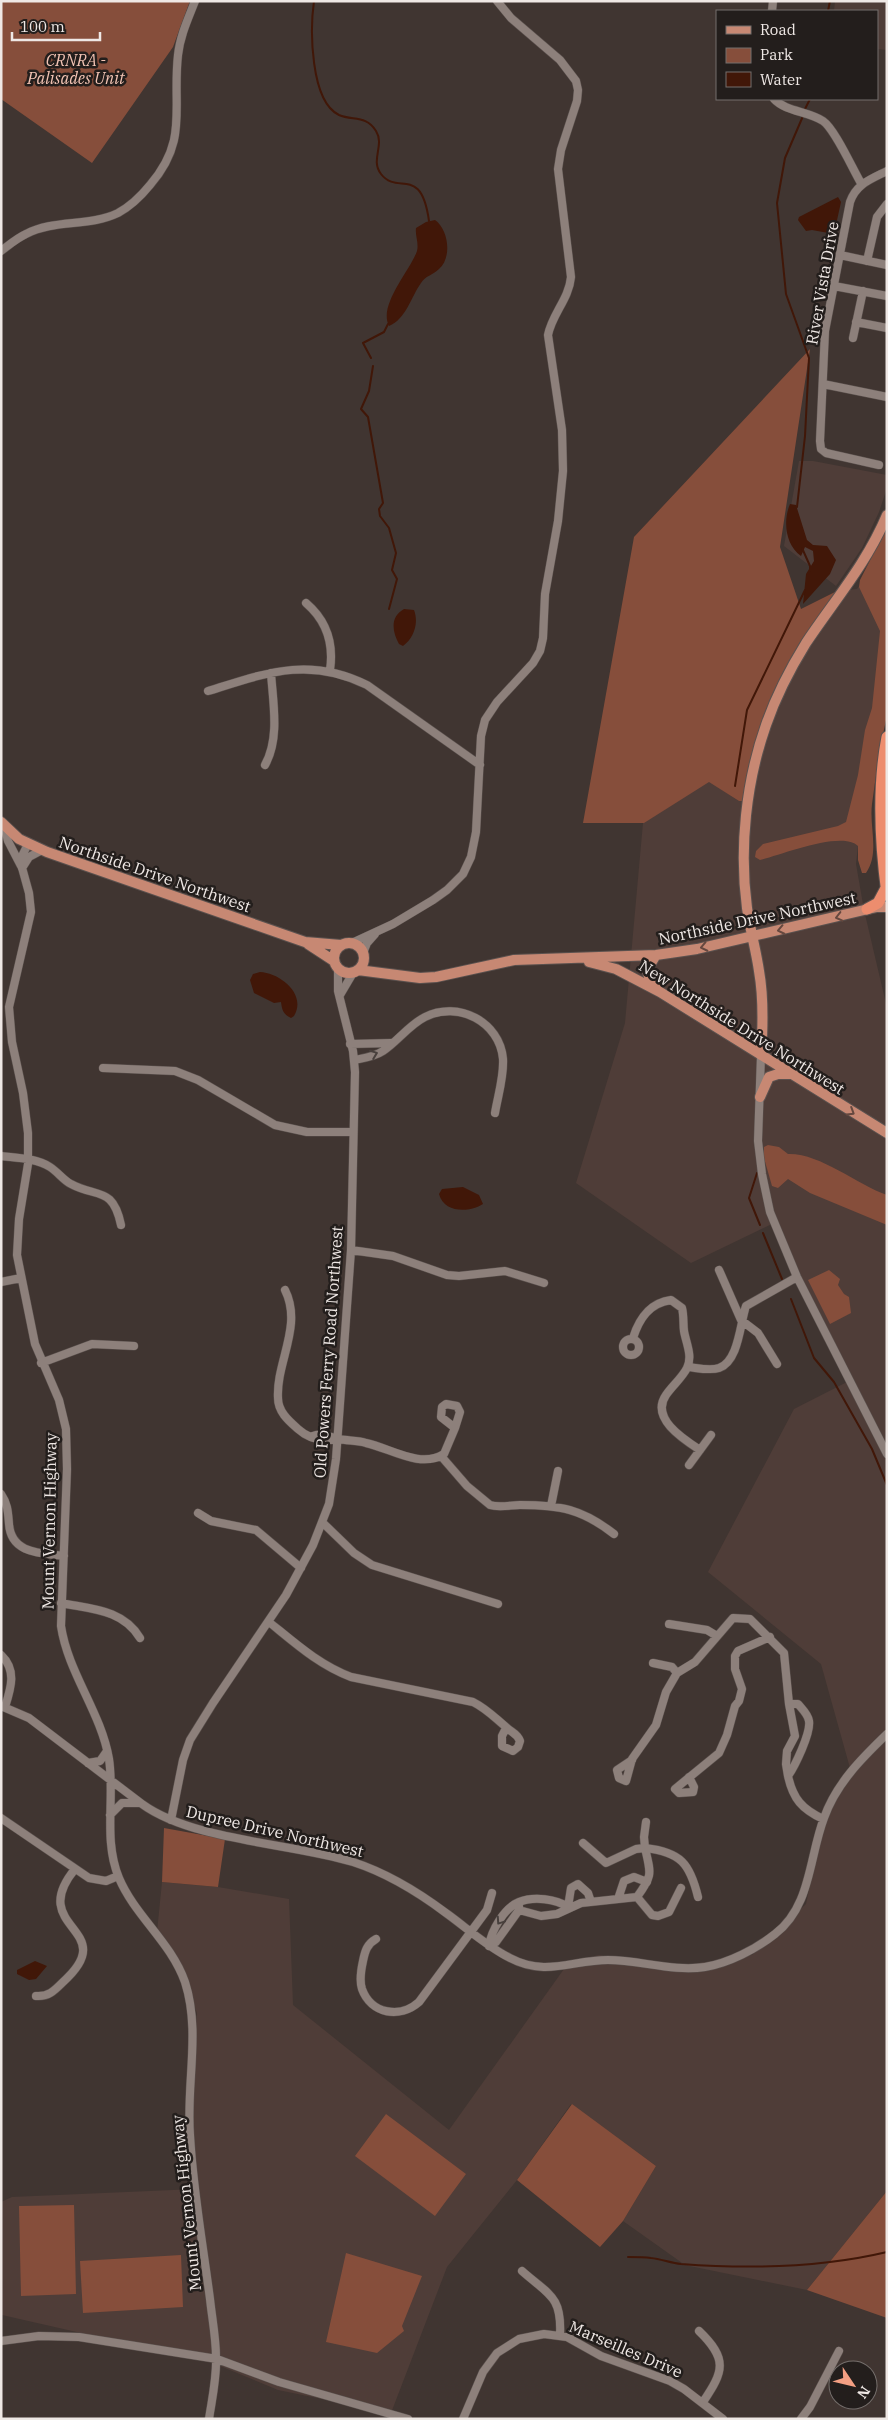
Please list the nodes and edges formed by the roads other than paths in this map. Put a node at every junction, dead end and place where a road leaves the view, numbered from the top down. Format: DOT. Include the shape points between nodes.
graph roads {
  1 [pos="195,1"];
  2 [pos="497,1"];
  3 [pos="776,100"];
  4 [pos="887,171"];
  5 [pos="862,184"];
  6 [pos="887,204"];
  7 [pos="1,251"];
  8 [pos="840,255"];
  9 [pos="867,261"];
  10 [pos="887,265"];
  11 [pos="834,286"];
  12 [pos="863,291"];
  13 [pos="887,296"];
  14 [pos="856,322"];
  15 [pos="887,328"];
  16 [pos="853,338"];
  17 [pos="823,384"];
  18 [pos="887,397"];
  19 [pos="879,465"];
  20 [pos="887,515"];
  21 [pos="306,603"];
  22 [pos="330,670"];
  23 [pos="271,673"];
  24 [pos="208,691"];
  25 [pos="887,737"];
  26 [pos="480,765"];
  27 [pos="264,766"];
  28 [pos="3,824"];
  29 [pos="28,844"];
  30 [pos="42,850"];
  31 [pos="22,868"];
  32 [pos="886,891"];
  33 [pos="887,907"];
  34 [pos="867,910"];
  35 [pos="380,930"];
  36 [pos="752,936"];
  37 [pos="305,942"];
  38 [pos="352,943"];
  39 [pos="341,946"];
  40 [pos="364,955"];
  41 [pos="656,955"];
  42 [pos="576,959"];
  43 [pos="336,965"];
  44 [pos="356,972"];
  45 [pos="396,974"];
  46 [pos="660,992"];
  47 [pos="339,997"];
  48 [pos="391,1043"];
  49 [pos="350,1044"];
  50 [pos="761,1054"];
  51 [pos="354,1060"];
  52 [pos="103,1068"];
  53 [pos="792,1074"];
  54 [pos="760,1097"];
  55 [pos="495,1112"];
  56 [pos="353,1132"];
  57 [pos="887,1133"];
  58 [pos="1,1156"];
  59 [pos="28,1159"];
  60 [pos="120,1225"];
  61 [pos="351,1250"];
  62 [pos="719,1270"];
  63 [pos="797,1277"];
  64 [pos="21,1278"];
  65 [pos="1,1282"];
  66 [pos="544,1283"];
  67 [pos="285,1290"];
  68 [pos="741,1320"];
  69 [pos="633,1338"];
  70 [pos="134,1346"];
  71 [pos="41,1362"];
  72 [pos="777,1364"];
  73 [pos="688,1367"];
  74 [pos="455,1428"];
  75 [pos="711,1435"];
  76 [pos="337,1439"];
  77 [pos="700,1450"];
  78 [pos="887,1454"];
  79 [pos="441,1456"];
  80 [pos="689,1465"];
  81 [pos="558,1471"];
  82 [pos="1,1494"];
  83 [pos="551,1506"];
  84 [pos="198,1513"];
  85 [pos="323,1522"];
  86 [pos="614,1534"];
  87 [pos="64,1556"];
  88 [pos="301,1568"];
  89 [pos="60,1603"];
  90 [pos="498,1604"];
  91 [pos="269,1622"];
  92 [pos="669,1624"];
  93 [pos="717,1636"];
  94 [pos="770,1637"];
  95 [pos="140,1638"];
  96 [pos="1,1654"];
  97 [pos="653,1663"];
  98 [pos="676,1673"];
  99 [pos="789,1704"];
  100 [pos="3,1706"];
  101 [pos="506,1728"];
  102 [pos="887,1734"];
  103 [pos="107,1751"];
  104 [pos="632,1760"];
  105 [pos="88,1763"];
  106 [pos="788,1776"];
  107 [pos="689,1777"];
  108 [pos="110,1780"];
  109 [pos="142,1804"];
  110 [pos="110,1815"];
  111 [pos="1,1818"];
  112 [pos="823,1819"];
  113 [pos="171,1820"];
  114 [pos="646,1822"];
  115 [pos="583,1843"];
  116 [pos="646,1848"];
  117 [pos="75,1869"];
  118 [pos="118,1876"];
  119 [pos="647,1882"];
  120 [pos="682,1888"];
  121 [pos="492,1893"];
  122 [pos="637,1896"];
  123 [pos="698,1897"];
  124 [pos="618,1899"];
  125 [pos="591,1902"];
  126 [pos="519,1906"];
  127 [pos="568,1907"];
  128 [pos="471,1932"];
  129 [pos="376,1939"];
  130 [pos="489,1946"];
  131 [pos="36,1996"];
  132 [pos="522,2271"];
  133 [pos="699,2331"];
  134 [pos="560,2335"];
  135 [pos="1,2341"];
  136 [pos="839,2351"];
  137 [pos="217,2359"];
  138 [pos="703,2402"];
  139 [pos="209,2419"];
  140 [pos="408,2419"];
  141 [pos="463,2419"];
  142 [pos="723,2419"];
  143 [pos="801,2419"];
  1 -- 7 [label="street" via="177,56 174,143 168,160 154,180 131,204 109,217 34,230"];
  2 -- 26 [label="street" via="511,18 566,67 576,80 578,90 558,164 571,277 569,289 548,333 564,450 560,512 545,594 543,638 533,663 496,702 485,720"];
  3 -- 5 [label="street" via="828,125"];
  4 -- 5 [label="street"];
  5 -- 8 [label="street, River Vista Drive" via="850,202"];
  6 -- 9 [label="street" via="877,216"];
  8 -- 9 [label="street"];
  8 -- 11 [label="street, River Vista Drive"];
  9 -- 10 [label="street"];
  11 -- 12 [label="street"];
  11 -- 17 [label="street, River Vista Drive" via="825,330"];
  12 -- 13 [label="street"];
  12 -- 14 [label="street"];
  14 -- 15 [label="street"];
  14 -- 16 [label="street"];
  17 -- 18 [label="street"];
  17 -- 19 [label="street, River Vista Drive" via="822,451"];
  20 -- 36 [label="main road" via="860,566 796,660 766,725 751,779 746,826 745,888"];
  21 -- 22 [label="street" via="321,617 327,629"];
  22 -- 23 [label="street"];
  22 -- 26 [label="street" via="367,685"];
  23 -- 24 [label="street"];
  23 -- 27 [label="street" via="272,752"];
  25 -- 32 [label="highway" via="880,810"];
  26 -- 35 [label="street" via="476,832 471,857 463,874 440,895"];
  28 -- 29 [label="main road, Northside Drive Northwest"];
  28 -- 31 [label="street"];
  29 -- 30 [label="main road, Northside Drive Northwest"];
  29 -- 31 [label="street, Mount Vernon Highway" via="22,856"];
  30 -- 31 [label="street" via="29,857"];
  30 -- 37 [label="main road, Northside Drive Northwest"];
  31 -- 59 [label="street, Mount Vernon Highway" via="31,912 11,995 9,1018 26,1108"];
  32 -- 34 [label="highway" via="878,903"];
  33 -- 34 [label="main road, Northside Drive Northwest"];
  34 -- 36 [label="main road, Northside Drive Northwest, one-way"];
  35 -- 38 [label="street"];
  35 -- 40 [label="street" via="367,943"];
  36 -- 41 [label="main road, Northside Drive Northwest, one-way"];
  36 -- 50 [label="main road" via="762,996"];
  37 -- 39 [label="main road, Northside Drive Northwest"];
  37 -- 43 [label="main road, Northside Drive Northwest"];
  38 -- 39 [label="main road"];
  38 -- 40 [label="main road"];
  39 -- 43 [label="main road" via="336,951"];
  40 -- 44 [label="main road"];
  40 -- 45 [label="main road, Northside Drive Northwest" via="376,966"];
  41 -- 42 [label="main road, Northside Drive Northwest"];
  41 -- 46 [label="main road" via="649,963 648,973"];
  42 -- 45 [label="main road, Northside Drive Northwest" via="514,960 436,977"];
  42 -- 46 [label="main road, New Northside Drive Northwest" via="616,969"];
  43 -- 44 [label="main road" via="343,972"];
  43 -- 47 [label="street, Old Powers Ferry Road Northwest"];
  44 -- 45 [label="main road, Northside Drive Northwest"];
  44 -- 47 [label="street"];
  46 -- 50 [label="main road, New Northside Drive Northwest"];
  47 -- 49 [label="street, Old Powers Ferry Road Northwest"];
  48 -- 49 [label="street"];
  51 -- 48 [label="street, one-way" via="373,1056"];
  48 -- 55 [label="street" via="434,1013 455,1011 476,1018 492,1031 502,1052 503,1068"];
  49 -- 51 [label="street, Old Powers Ferry Road Northwest"];
  50 -- 53 [label="main road, New Northside Drive Northwest"];
  50 -- 54 [label="street"];
  51 -- 56 [label="street, Old Powers Ferry Road Northwest"];
  52 -- 56 [label="street" via="175,1071 198,1080 275,1125 307,1132"];
  53 -- 54 [label="main road" via="769,1077"];
  53 -- 57 [label="main road, New Northside Drive Northwest, one-way"];
  54 -- 63 [label="street" via="759,1147 765,1193 776,1230"];
  56 -- 61 [label="street, Old Powers Ferry Road Northwest"];
  58 -- 59 [label="street"];
  59 -- 60 [label="street" via="48,1165 73,1185 105,1196 116,1208"];
  59 -- 64 [label="street, Mount Vernon Highway" via="17,1232"];
  61 -- 66 [label="street" via="394,1256 447,1275 505,1271"];
  61 -- 76 [label="street, Old Powers Ferry Road Northwest"];
  62 -- 68 [label="street"];
  63 -- 68 [label="street" via="785,1288 780,1286 746,1306"];
  63 -- 78 [label="street"];
  64 -- 65 [label="street"];
  64 -- 71 [label="street, Mount Vernon Highway"];
  67 -- 76 [label="street" via="291,1302 291,1327 277,1399 285,1418 304,1434"];
  68 -- 72 [label="street" via="758,1333"];
  68 -- 73 [label="street" via="734,1353 725,1364 711,1369"];
  69 -- 73 [label="street" via="648,1310 665,1301 677,1303 684,1314 689,1347"];
  70 -- 71 [label="street" via="92,1344"];
  71 -- 87 [label="street, Mount Vernon Highway" via="59,1400 66,1429"];
  73 -- 77 [label="street" via="665,1396 661,1410 671,1427"];
  74 -- 79 [label="street" via="448,1450"];
  75 -- 77 [label="street"];
  76 -- 79 [label="street" via="366,1442 418,1459"];
  76 -- 85 [label="street, Old Powers Ferry Road Northwest" via="333,1481"];
  77 -- 80 [label="street"];
  79 -- 83 [label="street" via="467,1486 490,1505"];
  81 -- 83 [label="street"];
  82 -- 87 [label="street" via="8,1506 10,1533 19,1546 32,1552"];
  83 -- 86 [label="street" via="587,1515"];
  84 -- 88 [label="street" via="212,1521 256,1530"];
  85 -- 88 [label="street, Old Powers Ferry Road Northwest"];
  85 -- 90 [label="street" via="354,1553 372,1565"];
  87 -- 89 [label="street, Mount Vernon Highway"];
  88 -- 91 [label="street, Old Powers Ferry Road Northwest"];
  89 -- 95 [label="street" via="117,1616 130,1624"];
  89 -- 103 [label="street, Mount Vernon Highway" via="64,1643"];
  91 -- 101 [label="street" via="336,1671 351,1677 473,1702 496,1716"];
  91 -- 113 [label="street, Old Powers Ferry Road Northwest" via="190,1740"];
  92 -- 93 [label="street" via="707,1630"];
  93 -- 94 [label="street" via="733,1618 750,1619"];
  93 -- 98 [label="street" via="695,1662"];
  94 -- 99 [label="street" via="784,1654"];
  94 -- 107 [label="street" via="738,1651 735,1656 735,1669 742,1689 727,1735 719,1753"];
  96 -- 100 [label="street" via="9,1664 12,1676"];
  97 -- 98 [label="street" via="672,1667"];
  98 -- 104 [label="street" via="666,1692 656,1725"];
  99 -- 106 [label="street" via="795,1736 787,1751"];
  99 -- 106 [label="street" via="798,1704 810,1722 798,1760"];
  100 -- 105 [label="street, Dupree Drive Northwest" via="29,1718"];
  102 -- 112 [label="street, Dupree Drive Northwest" via="842,1782"];
  103 -- 105 [label="street" via="100,1761"];
  103 -- 108 [label="street, Mount Vernon Highway"];
  105 -- 108 [label="street, Dupree Drive Northwest"];
  106 -- 112 [label="street" via="792,1794 809,1812"];
  107 -- 107 [label="street" via="675,1789 679,1793 693,1792"];
  108 -- 109 [label="street, Dupree Drive Northwest"];
  108 -- 110 [label="street, Mount Vernon Highway"];
  109 -- 110 [label="street" via="126,1802"];
  109 -- 113 [label="street, Dupree Drive Northwest"];
  110 -- 118 [label="street, Mount Vernon Highway" via="111,1849"];
  111 -- 117 [label="street"];
  112 -- 130 [label="street, Dupree Drive Northwest" via="802,1896 792,1917 772,1936 722,1963 688,1968 606,1960 548,1968 523,1964"];
  113 -- 128 [label="street, Dupree Drive Northwest" via="365,1866 403,1884"];
  114 -- 116 [label="street"];
  115 -- 116 [label="street" via="606,1863 636,1849"];
  116 -- 119 [label="street" via="651,1872"];
  116 -- 123 [label="street" via="666,1852 687,1865"];
  117 -- 118 [label="street" via="96,1881"];
  117 -- 131 [label="street" via="62,1888 60,1903 66,1920 82,1939 83,1959 76,1971 50,1994"];
  118 -- 137 [label="street, Mount Vernon Highway" via="132,1901 173,1955 190,2002 194,2041 190,2136"];
  119 -- 122 [label="street"];
  119 -- 124 [label="street" via="634,1877 624,1881"];
  120 -- 122 [label="street" via="669,1912 658,1916 652,1915"];
  121 -- 128 [label="street" via="487,1910"];
  122 -- 124 [label="street"];
  124 -- 125 [label="street"];
  125 -- 127 [label="street"];
  125 -- 127 [label="street" via="588,1893 578,1884 571,1888"];
  126 -- 127 [label="street" via="544,1899"];
  126 -- 127 [label="street" via="541,1916 557,1914"];
  126 -- 130 [label="street" via="502,1918"];
  128 -- 129 [label="street" via="420,2002 409,2010 397,2012 375,2006 366,1998 362,1988 360,1976 365,1952"];
  128 -- 130 [label="street, Dupree Drive Northwest"];
  132 -- 134 [label="street" via="557,2303 561,2316"];
  133 -- 138 [label="street" via="714,2347 720,2366 718,2381"];
  134 -- 138 [label="street, Marseilles Drive" via="601,2356 670,2381"];
  134 -- 141 [label="street, Marseilles Drive" via="527,2336 497,2353 483,2372"];
  135 -- 137 [label="street" via="39,2336 79,2338"];
  136 -- 143 [label="street"];
  137 -- 139 [label="street, Mount Vernon Highway"];
  137 -- 140 [label="street" via="280,2382"];
  138 -- 142 [label="street, Marseilles Drive"];
}
